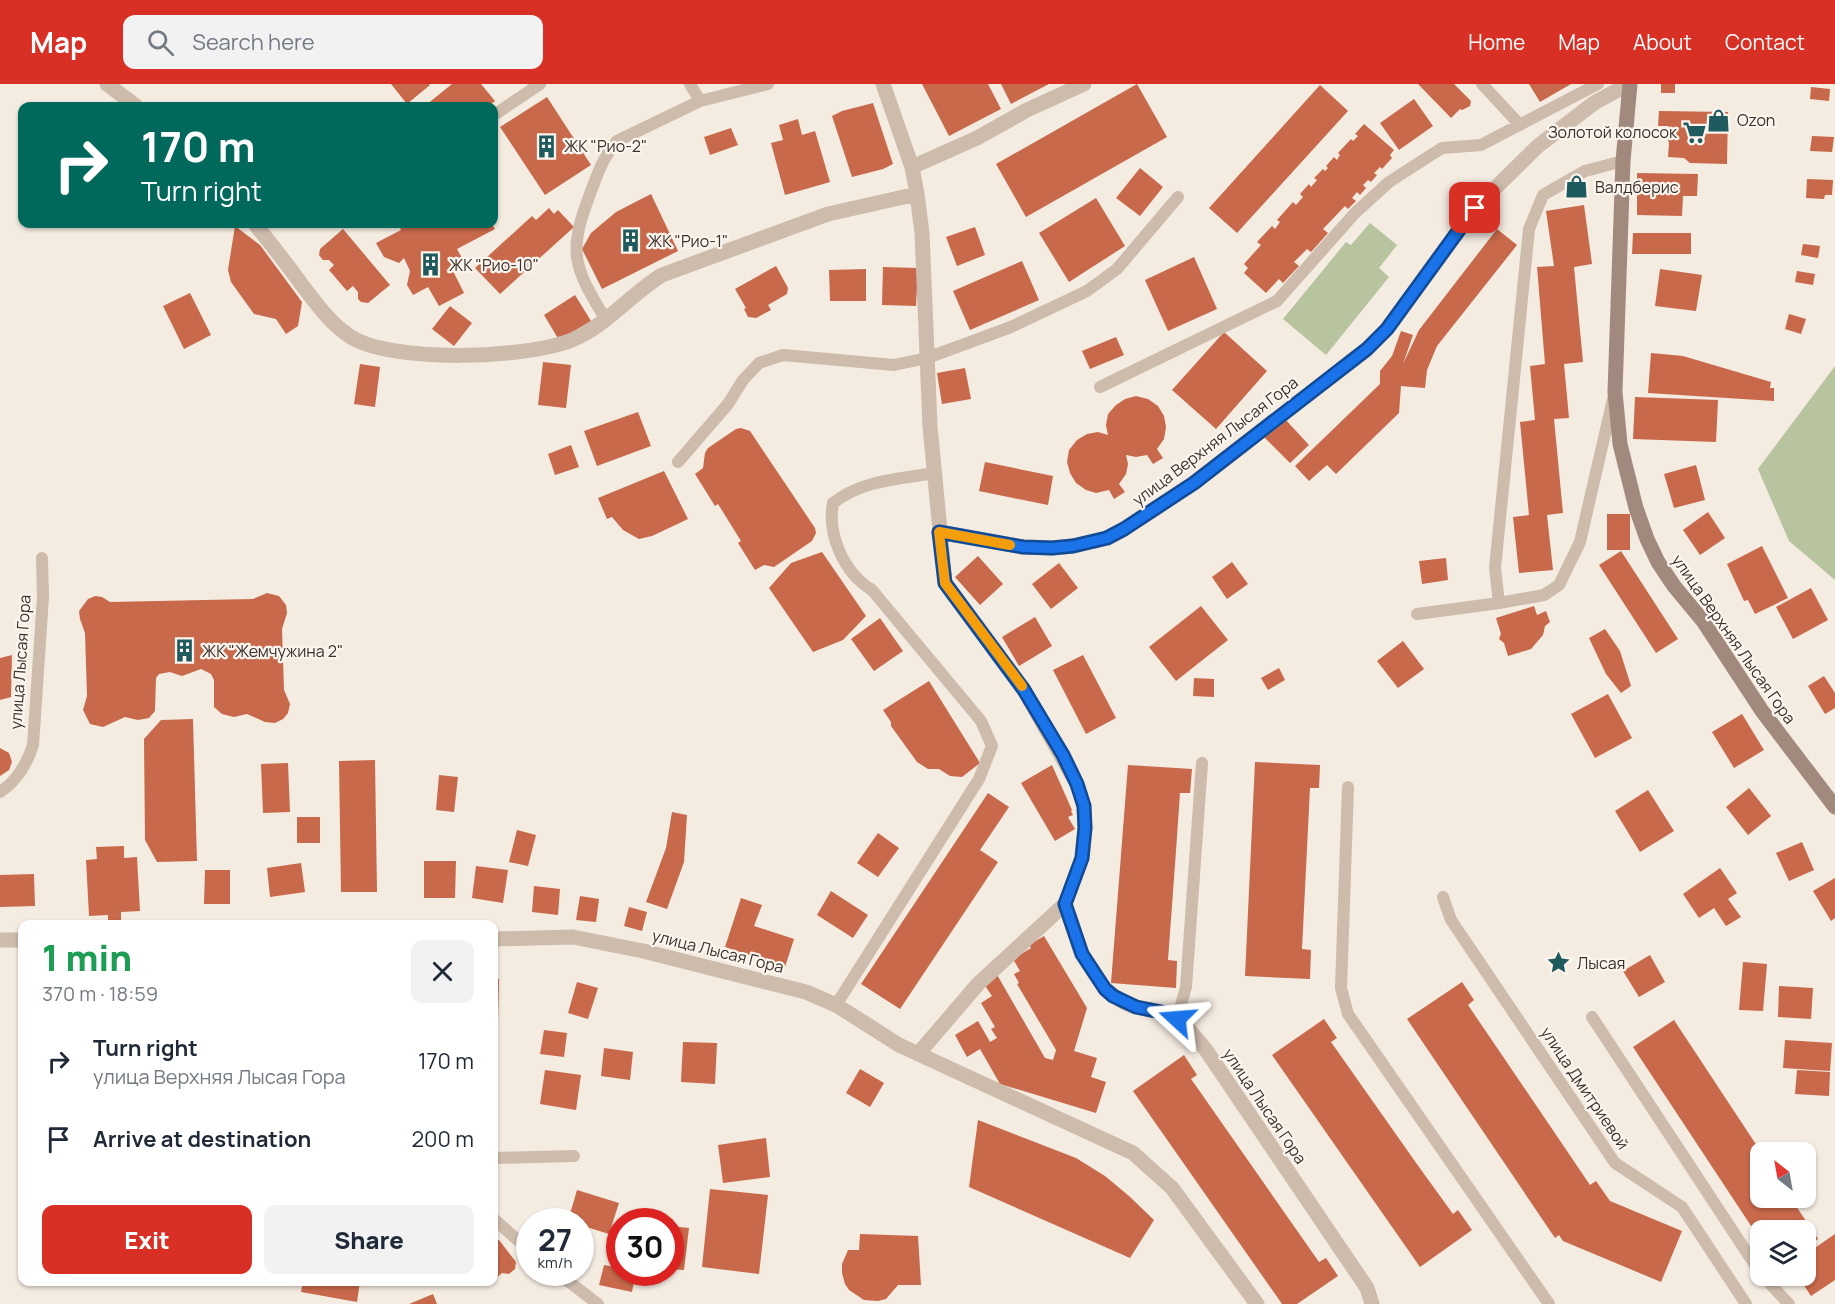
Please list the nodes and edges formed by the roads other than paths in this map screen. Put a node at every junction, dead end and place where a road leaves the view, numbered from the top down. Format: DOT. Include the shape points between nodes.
graph roads {
  1 [pos="107,84"];
  2 [pos="540,84"];
  3 [pos="690,84"];
  4 [pos="768,84"];
  5 [pos="883,84"];
  6 [pos="1084,84"];
  7 [pos="1482,84"];
  8 [pos="1598,84"];
  9 [pos="1630,84"];
  10 [pos="700,100"];
  11 [pos="131,102"];
  12 [pos="498,112"];
  13 [pos="1520,125"];
  14 [pos="1623,161"];
  15 [pos="912,167"];
  16 [pos="917,194"];
  17 [pos="1178,197"];
  18 [pos="258,228"];
  19 [pos="606,320"];
  20 [pos="927,357"];
  21 [pos="1100,387"];
  22 [pos="1615,392"];
  23 [pos="678,462"];
  24 [pos="935,473"];
  25 [pos="939,532"];
  26 [pos="42,558"];
  27 [pos="1499,603"];
  28 [pos="1417,614"];
  29 [pos="1202,763"];
  30 [pos="1348,787"];
  31 [pos="0,792"];
  32 [pos="1835,807"];
  33 [pos="1443,897"];
  34 [pos="1065,904"];
  35 [pos="498,939"];
  36 [pos="0,940"];
  37 [pos="18,940"];
  38 [pos="836,1005"];
  39 [pos="1592,1017"];
  40 [pos="1177,1019"];
  41 [pos="918,1054"];
  42 [pos="574,1156"];
  43 [pos="498,1158"];
  44 [pos="498,1223"];
  45 [pos="516,1239"];
  46 [pos="1750,1258"];
  47 [pos="574,1286"];
  48 [pos="1772,1286"];
  49 [pos="598,1304"];
  50 [pos="1257,1304"];
  51 [pos="1372,1304"];
  52 [pos="1549,1304"];
  53 [pos="1746,1304"];
  54 [pos="1789,1304"];
  1 -- 11 [label="street"];
  2 -- 12 [label="lane"];
  3 -- 10 [label="lane"];
  4 -- 10 [label="lane"];
  5 -- 15 [label="street"];
  6 -- 15 [label="street"];
  7 -- 13 [label="lane"];
  8 -- 13 [label="lane"];
  9 -- 14 [label="street, улица Верхняя Лысая Гора"];
  9 -- 25 [label="street, улица Верхняя Лысая Гора" via="1555,132 1475,208 1387,329 1367,349 1194,483 1124,529 1091,543 1052,548 1023,547"];
  10 -- 19 [label="lane" via="617,141 603,159 580,221 576,248 583,283"];
  13 -- 21 [label="lane" via="1481,145 1442,148 1389,182 1355,213 1277,301"];
  14 -- 22 [label="street, улица Верхняя Лысая Гора"];
  14 -- 27 [label="lane" via="1585,171 1543,195 1529,229 1495,568"];
  15 -- 16 [label="street"];
  16 -- 19 [label="street" via="828,214 662,275"];
  16 -- 20 [label="street"];
  17 -- 20 [label="lane" via="1117,269 1087,291 1011,327"];
  18 -- 19 [label="street" via="331,322 350,337 381,350 509,354 575,339"];
  20 -- 23 [label="lane" via="894,365 783,355 759,363"];
  20 -- 24 [label="street"];
  22 -- 27 [label="lane" via="1580,542 1568,569 1559,585 1544,595"];
  22 -- 32 [label="street, улица Верхняя Лысая Гора" via="1620,444 1636,508 1658,562"];
  24 -- 25 [label="street"];
  24 -- 38 [label="lane" via="876,482 847,492 833,503 832,534 861,583 872,591 981,721 992,746 979,779"];
  25 -- 34 [label="street" via="945,583 1024,690 1077,784 1084,806 1082,858"];
  26 -- 31 [label="lane, улица Лысая Гора" via="33,745 21,772"];
  27 -- 28 [label="lane"];
  29 -- 40 [label="lane" via="1186,987"];
  30 -- 52 [label="lane" via="1341,988 1348,1014"];
  33 -- 53 [label="lane, улица Дмитриевой" via="1451,920 1616,1163 1682,1207"];
  34 -- 40 [label="street, улица Лысая Гора" via="1082,954 1105,989 1123,1002"];
  34 -- 41 [label="street" via="978,984"];
  35 -- 38 [label="street, улица Лысая Гора" via="573,937 806,992"];
  36 -- 37 [label="street"];
  38 -- 41 [label="street, улица Лысая Гора"];
  39 -- 46 [label="lane"];
  40 -- 51 [label="street, улица Лысая Гора" via="1206,1050 1367,1288"];
  41 -- 50 [label="street, улица Лысая Гора" via="1133,1153 1172,1188"];
  42 -- 43 [label="lane"];
  44 -- 45 [label="lane"];
  47 -- 49 [label="lane"];
  48 -- 54 [label="lane"];
}
